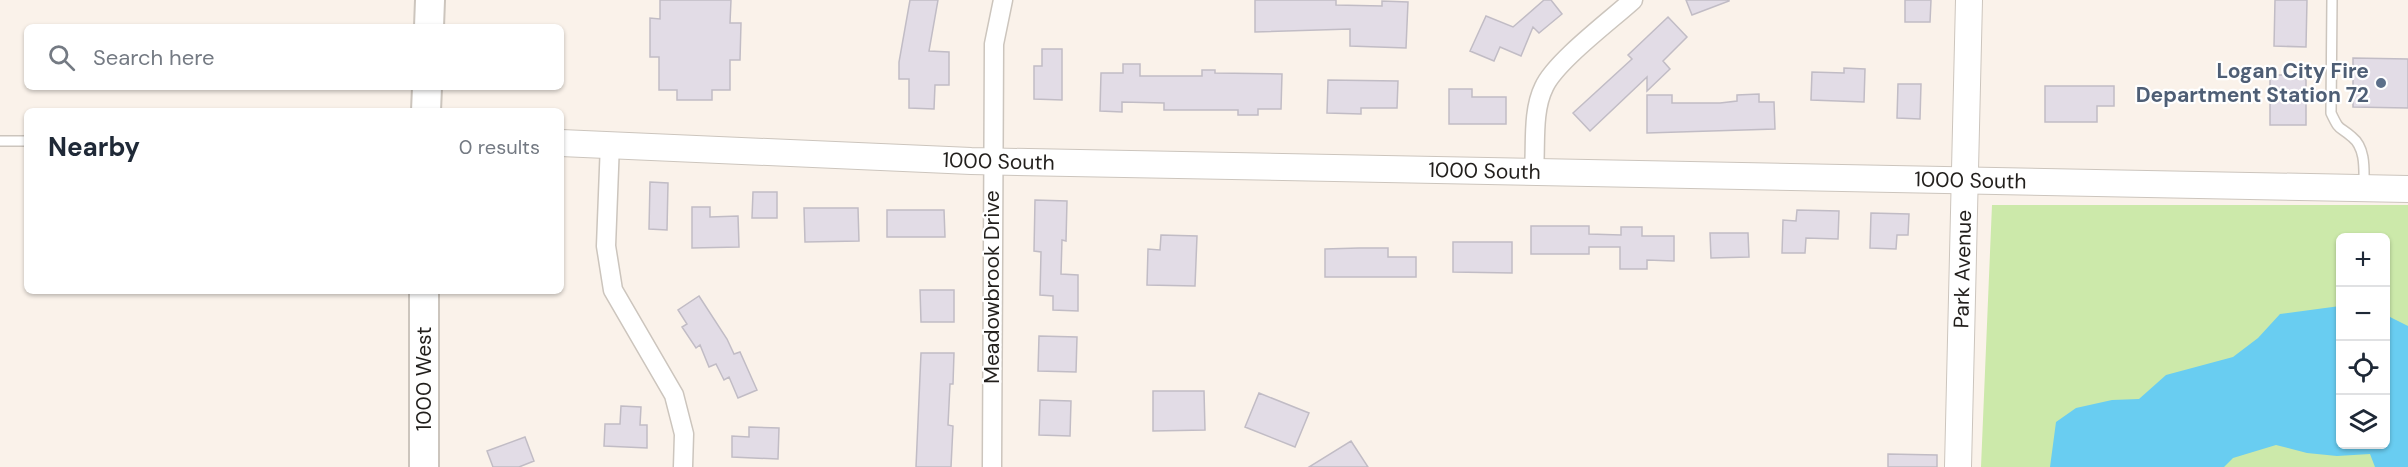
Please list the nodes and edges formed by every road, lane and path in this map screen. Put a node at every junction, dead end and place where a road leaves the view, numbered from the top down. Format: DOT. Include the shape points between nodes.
graph roads {
  1 [pos="430,0"];
  2 [pos="1003,0"];
  3 [pos="1633,0"];
  4 [pos="1969,0"];
  5 [pos="2332,0"];
  6 [pos="429,24"];
  7 [pos="427,90"];
  8 [pos="426,108"];
  9 [pos="0,141"];
  10 [pos="24,141"];
  11 [pos="564,142"];
  12 [pos="610,143"];
  13 [pos="992,161"];
  14 [pos="1534,170"];
  15 [pos="1966,180"];
  16 [pos="2364,189"];
  17 [pos="2408,189"];
  18 [pos="424,294"];
  19 [pos="424,467"];
  20 [pos="683,467"];
  21 [pos="992,467"];
  22 [pos="1958,467"];
  1 -- 6 [label="main road"];
  2 -- 13 [label="street, Meadowbrook Drive" via="994,44"];
  3 -- 14 [label="street" via="1559,67 1544,87 1538,110"];
  4 -- 15 [label="street, Park Avenue"];
  5 -- 16 [label="lane" via="2331,112 2338,129 2354,138 2364,156"];
  7 -- 8 [label="main road"];
  9 -- 10 [label="lane"];
  11 -- 12 [label="street, 1000 South"];
  12 -- 13 [label="street, 1000 South"];
  12 -- 20 [label="street" via="606,246 613,290 674,394 684,434"];
  13 -- 14 [label="street, 1000 South"];
  13 -- 21 [label="street, Meadowbrook Drive"];
  14 -- 15 [label="street, 1000 South"];
  15 -- 16 [label="street, 1000 South"];
  15 -- 22 [label="street, Park Avenue"];
  16 -- 17 [label="street, 1000 South"];
  18 -- 19 [label="main road, 1000 West"];
}
